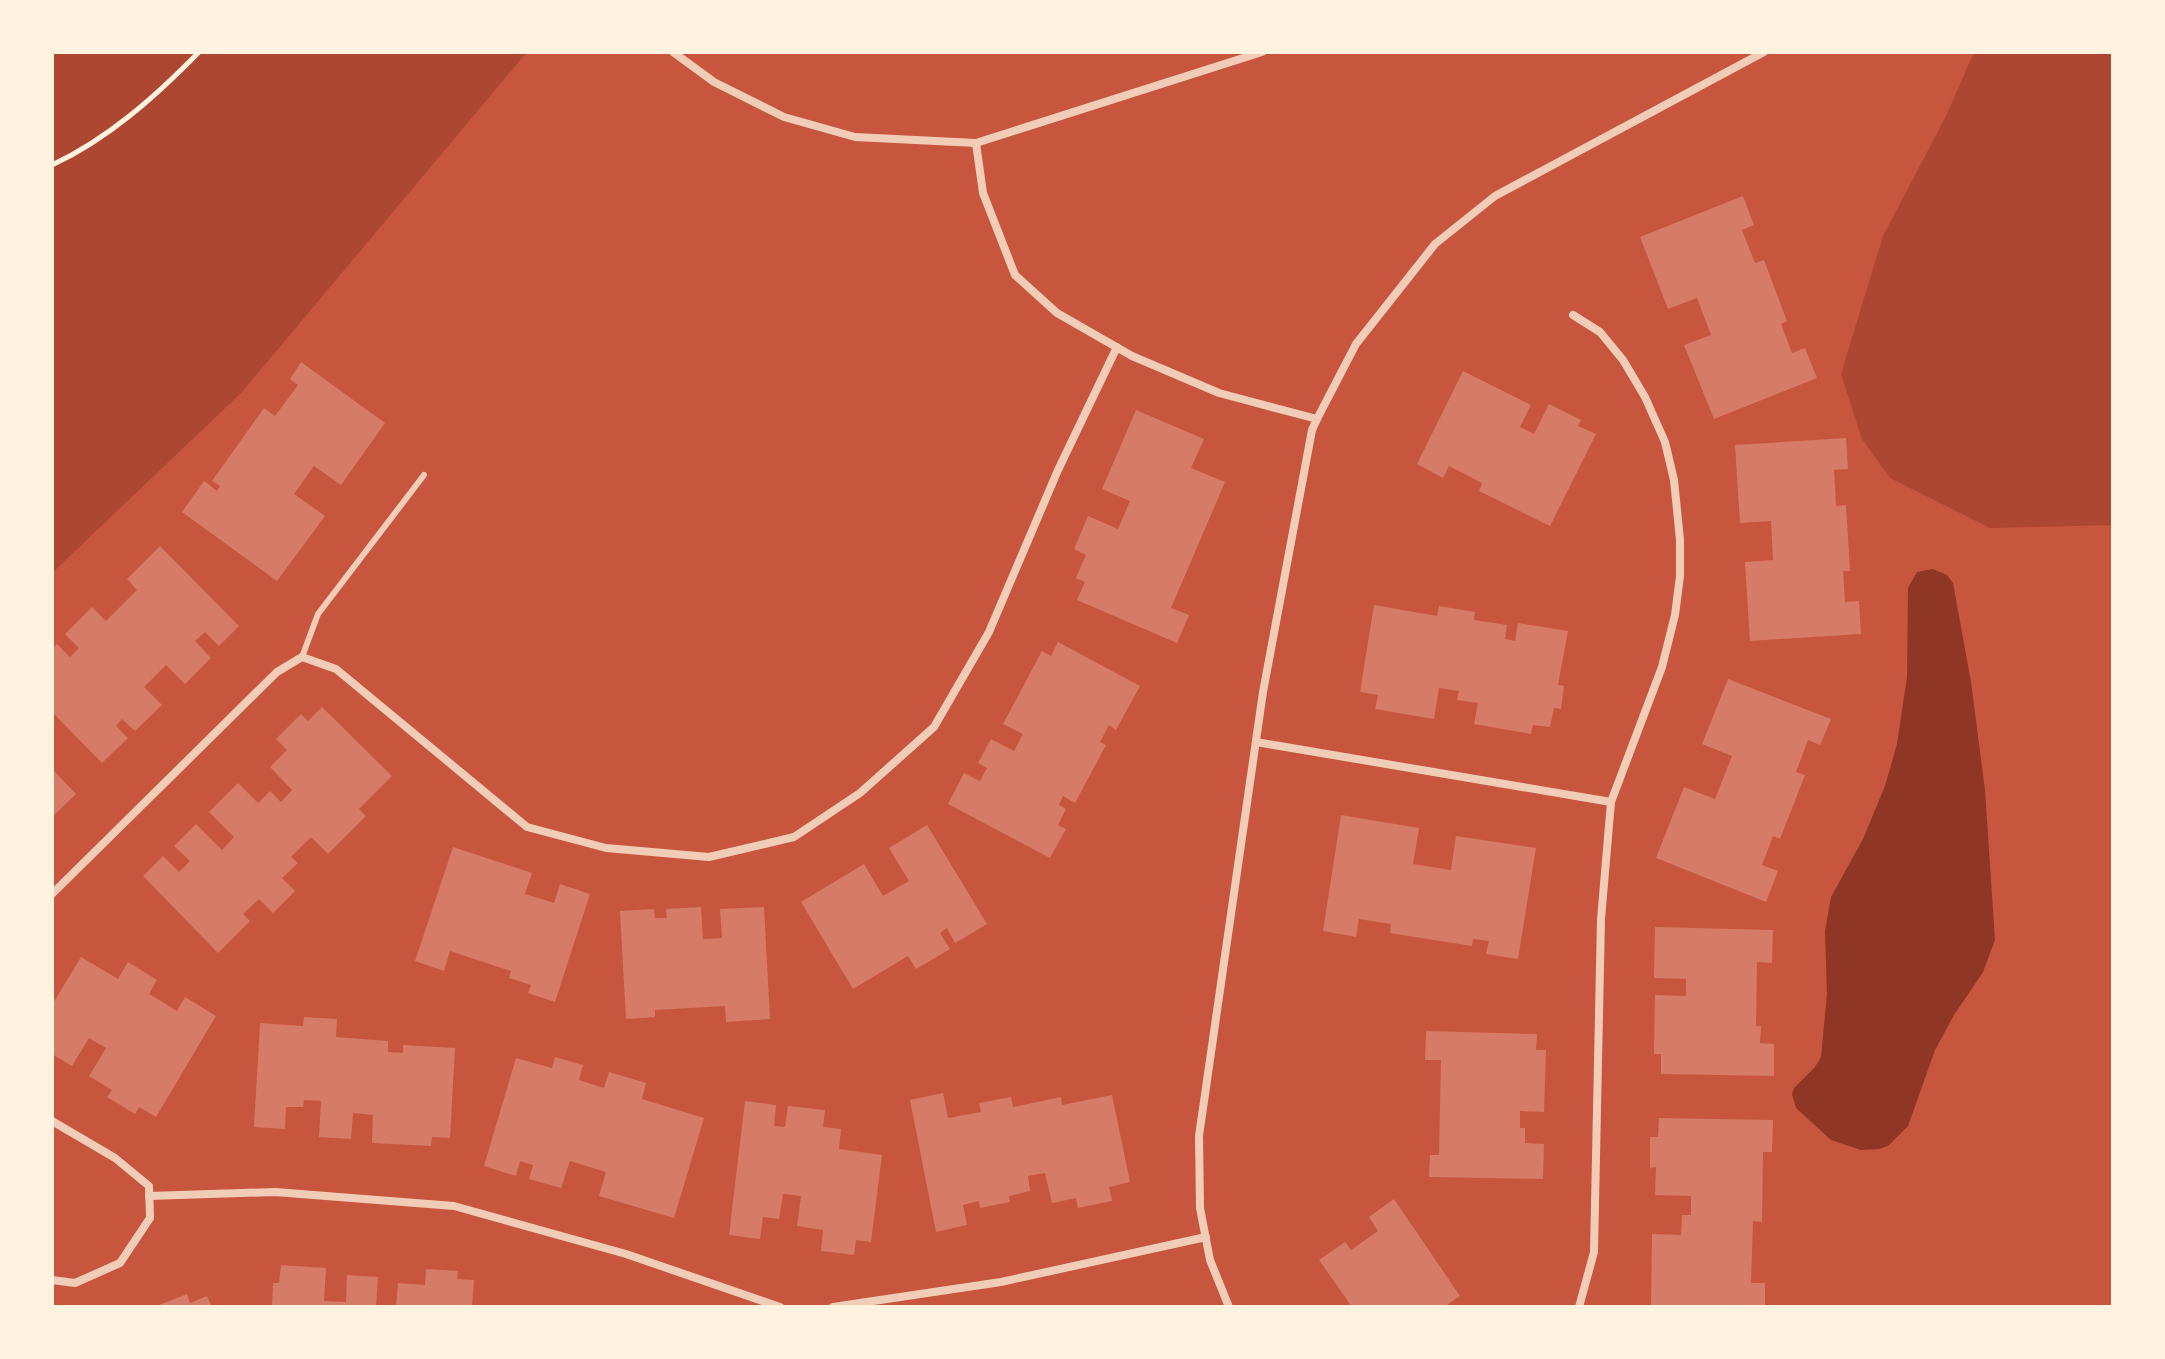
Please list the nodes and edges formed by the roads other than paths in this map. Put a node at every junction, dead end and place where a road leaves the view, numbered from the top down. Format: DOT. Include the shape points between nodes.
graph roads {
  1 [pos="673,52"];
  2 [pos="1262,52"];
  3 [pos="1764,52"];
  4 [pos="976,143"];
  5 [pos="1573,315"];
  6 [pos="1117,347"];
  7 [pos="1317,419"];
  8 [pos="424,475"];
  9 [pos="302,657"];
  10 [pos="1256,742"];
  11 [pos="1611,802"];
  12 [pos="52,894"];
  13 [pos="52,1121"];
  14 [pos="149,1196"];
  15 [pos="1206,1237"];
  16 [pos="52,1280"];
  17 [pos="780,1307"];
  18 [pos="833,1307"];
  19 [pos="1229,1307"];
  20 [pos="1579,1307"];
  1 -- 4 [label="street" via="714,82 784,117 855,137"];
  2 -- 4 [label="street"];
  3 -- 7 [label="street" via="1495,196 1435,244 1356,344"];
  4 -- 6 [label="street" via="983,193 1015,275 1057,313"];
  5 -- 11 [label="street" via="1600,332 1645,397 1665,442 1680,540 1675,615 1662,667"];
  6 -- 7 [label="street" via="1219,393"];
  6 -- 9 [label="street" via="989,632 934,727 860,793 794,837 709,857 606,848 527,827 336,669"];
  7 -- 10 [label="street"];
  8 -- 9 [label="lane" via="318,614"];
  9 -- 12 [label="street" via="277,672"];
  10 -- 11 [label="street"];
  10 -- 15 [label="street" via="1199,1136"];
  11 -- 20 [label="street" via="1601,919 1594,1252"];
  13 -- 14 [label="street" via="115,1158 149,1186"];
  14 -- 16 [label="street" via="150,1218 120,1263 75,1283"];
  14 -- 17 [label="street" via="275,1192 454,1206 626,1254"];
  15 -- 18 [label="street" via="1001,1282"];
  15 -- 19 [label="street"];
}
